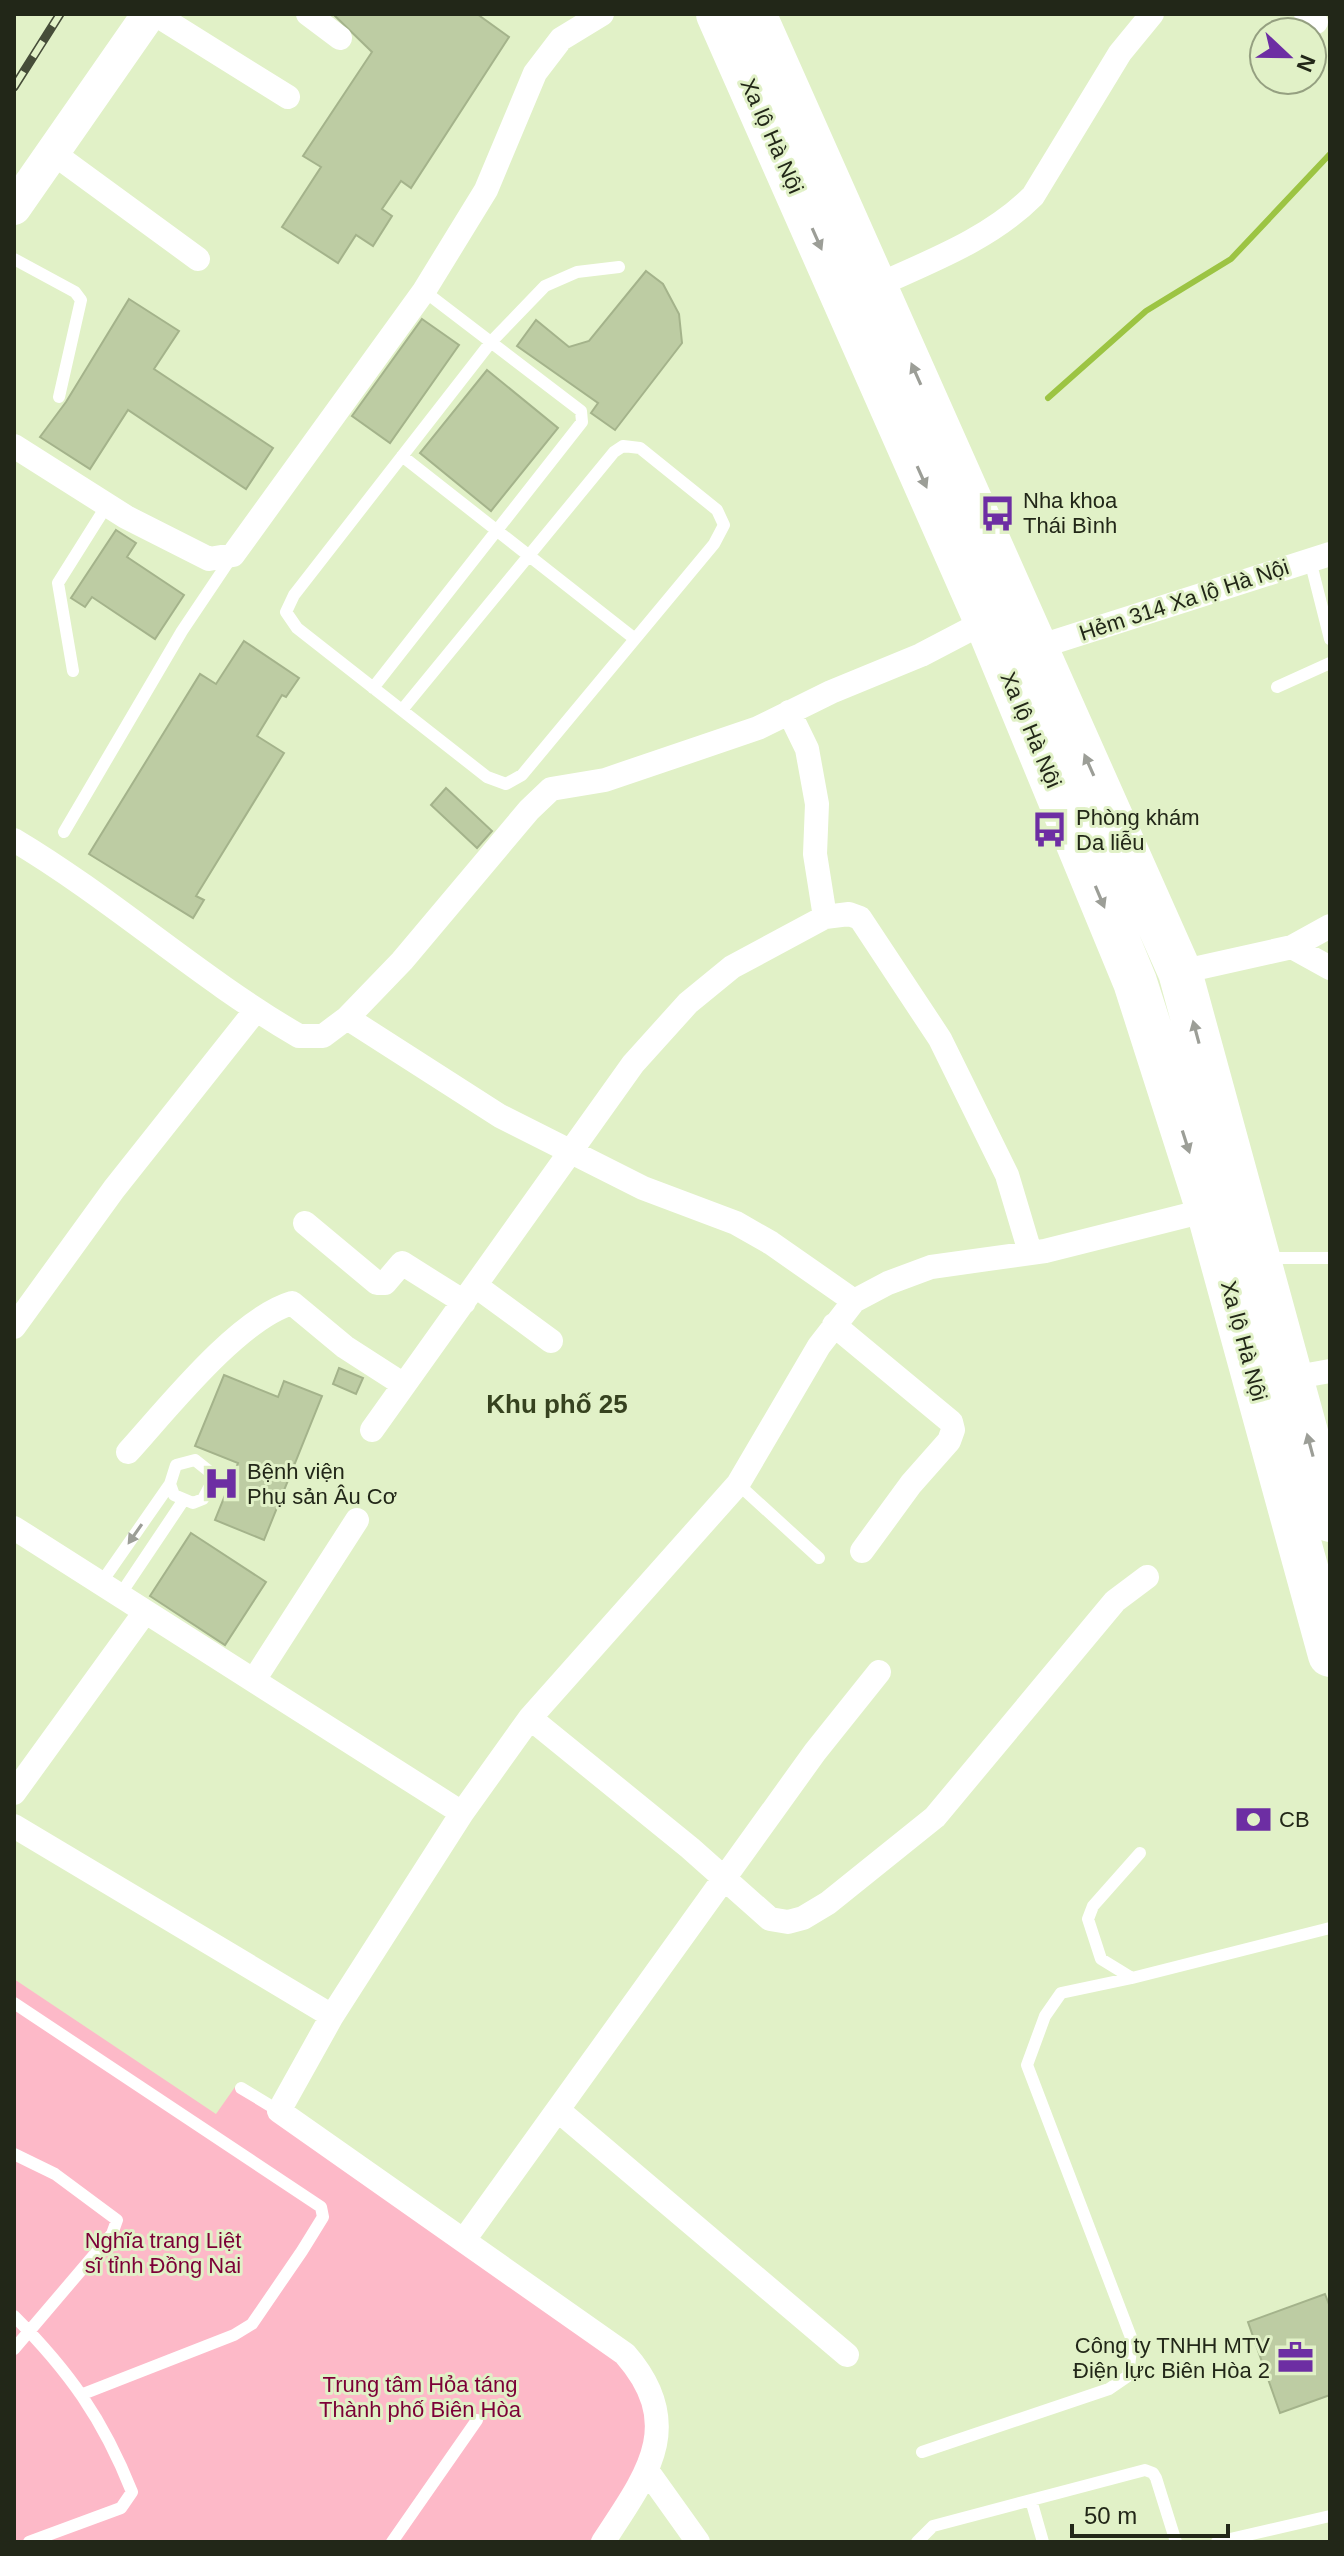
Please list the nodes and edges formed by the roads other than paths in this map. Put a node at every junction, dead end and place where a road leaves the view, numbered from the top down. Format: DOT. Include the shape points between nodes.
graph roads {
  1 [pos="149,14"];
  2 [pos="155,14"];
  3 [pos="308,14"];
  4 [pos="602,14"];
  5 [pos="718,14"];
  6 [pos="754,14"];
  7 [pos="1152,14"];
  8 [pos="340,38"];
  9 [pos="288,97"];
  10 [pos="53,153"];
  11 [pos="14,208"];
  12 [pos="14,259"];
  13 [pos="198,259"];
  14 [pos="619,267"];
  15 [pos="876,286"];
  16 [pos="424,291"];
  17 [pos="491,342"];
  18 [pos="59,397"];
  19 [pos="14,446"];
  20 [pos="402,456"];
  21 [pos="107,505"];
  22 [pos="499,532"];
  23 [pos="233,555"];
  24 [pos="529,556"];
  25 [pos="1320,557"];
  26 [pos="986,621"];
  27 [pos="635,639"];
  28 [pos="1330,639"];
  29 [pos="1038,647"];
  30 [pos="1330,663"];
  31 [pos="73,671"];
  32 [pos="1277,687"];
  33 [pos="373,688"];
  34 [pos="402,710"];
  35 [pos="789,712"];
  36 [pos="64,832"];
  37 [pos="14,840"];
  38 [pos="825,917"];
  39 [pos="1330,926"];
  40 [pos="1292,947"];
  41 [pos="1330,968"];
  42 [pos="1180,972"];
  43 [pos="256,1010"];
  44 [pos="347,1018"];
  45 [pos="572,1153"];
  46 [pos="1208,1210"];
  47 [pos="305,1223"];
  48 [pos="1030,1252"];
  49 [pos="1258,1258"];
  50 [pos="1330,1258"];
  51 [pos="470,1294"];
  52 [pos="854,1301"];
  53 [pos="834,1325"];
  54 [pos="14,1327"];
  55 [pos="551,1341"];
  56 [pos="1311,1374"];
  57 [pos="404,1385"];
  58 [pos="372,1430"];
  59 [pos="128,1452"];
  60 [pos="170,1484"];
  61 [pos="738,1484"];
  62 [pos="183,1501"];
  63 [pos="357,1520"];
  64 [pos="1330,1520"];
  65 [pos="14,1528"];
  66 [pos="862,1551"];
  67 [pos="819,1558"];
  68 [pos="1147,1577"];
  69 [pos="110,1589"];
  70 [pos="145,1612"];
  71 [pos="1330,1655"];
  72 [pos="879,1672"];
  73 [pos="254,1680"];
  74 [pos="530,1718"];
  75 [pos="14,1793"];
  76 [pos="462,1813"];
  77 [pos="14,1826"];
  78 [pos="1140,1853"];
  79 [pos="723,1878"];
  80 [pos="1330,1928"];
  81 [pos="1132,1978"];
  82 [pos="14,2003"];
  83 [pos="332,2016"];
  84 [pos="241,2088"];
  85 [pos="279,2111"];
  86 [pos="559,2111"];
  87 [pos="14,2154"];
  88 [pos="464,2240"];
  89 [pos="14,2316"];
  90 [pos="29,2331"];
  91 [pos="14,2349"];
  92 [pos="847,2355"];
  93 [pos="83,2394"];
  94 [pos="477,2420"];
  95 [pos="922,2452"];
  96 [pos="648,2472"];
  97 [pos="1031,2500"];
  98 [pos="1330,2516"];
  99 [pos="29,2542"];
  100 [pos="392,2542"];
  101 [pos="603,2542"];
  102 [pos="698,2542"];
  103 [pos="917,2542"];
  104 [pos="1043,2542"];
  105 [pos="1176,2542"];
  106 [pos="1217,2542"];
  1 -- 10 [label="street"];
  2 -- 9 [label="street"];
  3 -- 8 [label="street"];
  4 -- 16 [label="street" via="561,39 535,73 486,190"];
  5 -- 26 [label="highway, Xa lộ Hà Nội, one-way"];
  6 -- 15 [label="highway, Xa lộ Hà Nội"];
  7 -- 15 [label="street" via="1120,53 1033,196 973,241"];
  10 -- 11 [label="street"];
  10 -- 13 [label="street"];
  12 -- 18 [label="lane" via="81,300"];
  14 -- 17 [label="lane" via="555,279"];
  29 -- 15 [label="highway, Xa lộ Hà Nội, one-way"];
  16 -- 17 [label="lane"];
  16 -- 23 [label="street"];
  17 -- 20 [label="lane"];
  17 -- 22 [label="lane" via="581,411 582,422"];
  19 -- 21 [label="street"];
  20 -- 22 [label="lane"];
  20 -- 33 [label="lane" via="286,612 297,628"];
  21 -- 23 [label="street" via="209,559"];
  21 -- 31 [label="lane" via="58,583"];
  22 -- 24 [label="lane"];
  22 -- 33 [label="lane"];
  23 -- 36 [label="lane"];
  24 -- 27 [label="lane"];
  24 -- 27 [label="lane" via="614,452 623,446 640,448 717,510 724,525"];
  24 -- 34 [label="lane"];
  25 -- 28 [label="lane"];
  25 -- 29 [label="street, Hẻm 314 Xa lộ Hà Nội"];
  26 -- 35 [label="street"];
  26 -- 46 [label="highway, Xa lộ Hà Nội, one-way" via="1135,982"];
  27 -- 34 [label="lane" via="522,775 506,784 487,777"];
  42 -- 29 [label="highway, Xa lộ Hà Nội, one-way"];
  30 -- 32 [label="lane"];
  33 -- 34 [label="lane"];
  35 -- 38 [label="street" via="807,749 817,804 815,854"];
  35 -- 44 [label="street" via="758,728 605,780 551,789"];
  37 -- 43 [label="street" via="60,867"];
  38 -- 45 [label="street" via="732,967 688,1003 633,1064"];
  38 -- 48 [label="street" via="860,918 940,1039 1007,1175"];
  39 -- 40 [label="street"];
  40 -- 41 [label="street"];
  40 -- 42 [label="street"];
  49 -- 42 [label="highway, Xa lộ Hà Nội, one-way"];
  43 -- 44 [label="street" via="299,1036 312,1038"];
  43 -- 54 [label="street" via="114,1189"];
  44 -- 45 [label="street" via="500,1116"];
  45 -- 51 [label="street"];
  45 -- 52 [label="street" via="643,1188 736,1223"];
  46 -- 48 [label="street"];
  46 -- 71 [label="highway, Xa lộ Hà Nội"];
  47 -- 51 [label="street" via="377,1283 385,1283 402,1263"];
  48 -- 52 [label="street" via="931,1267"];
  49 -- 50 [label="lane"];
  49 -- 56 [label="highway, Xa lộ Hà Nội"];
  51 -- 55 [label="street"];
  51 -- 57 [label="street"];
  52 -- 53 [label="street"];
  53 -- 61 [label="street"];
  53 -- 66 [label="street" via="951,1422 953,1430"];
  64 -- 56 [label="highway, Xa lộ Hà Nội, one-way"];
  57 -- 58 [label="street"];
  57 -- 59 [label="street" via="345,1347 297,1305 287,1304 262,1316 233,1341"];
  60 -- 62 [label="lane"];
  60 -- 62 [label="lane" via="170,1474 185,1460 195,1460 210,1472 212,1482 203,1499"];
  60 -- 69 [label="lane, one-way"];
  61 -- 67 [label="lane"];
  61 -- 74 [label="street"];
  62 -- 69 [label="lane"];
  63 -- 73 [label="street"];
  65 -- 69 [label="street"];
  68 -- 79 [label="street" via="1115,1601 935,1817 828,1903 803,1918 770,1919"];
  69 -- 70 [label="street"];
  70 -- 73 [label="street"];
  70 -- 75 [label="street"];
  72 -- 79 [label="street"];
  73 -- 76 [label="street"];
  74 -- 76 [label="street"];
  74 -- 79 [label="street"];
  76 -- 83 [label="street"];
  77 -- 83 [label="street"];
  78 -- 81 [label="lane" via="1093,1906 1088,1919 1101,1959"];
  79 -- 86 [label="street"];
  80 -- 81 [label="lane"];
  81 -- 95 [label="lane" via="1061,1993 1045,2016 1027,2065 1132,2340 1128,2376 1109,2389"];
  82 -- 93 [label="lane" via="322,2211 316,2230 252,2324"];
  83 -- 85 [label="street"];
  84 -- 85 [label="lane"];
  85 -- 88 [label="street"];
  86 -- 88 [label="street"];
  86 -- 92 [label="street"];
  87 -- 90 [label="lane" via="55,2174 117,2220 112,2234"];
  88 -- 96 [label="street" via="625,2354 645,2377 659,2412"];
  89 -- 90 [label="lane"];
  90 -- 91 [label="lane"];
  90 -- 93 [label="lane"];
  93 -- 99 [label="lane" via="118,2457 132,2492 130,2500"];
  94 -- 100 [label="lane"];
  96 -- 101 [label="street"];
  96 -- 102 [label="street"];
  97 -- 103 [label="lane" via="933,2526"];
  97 -- 104 [label="lane"];
  97 -- 105 [label="lane" via="1145,2470 1156,2478"];
  98 -- 106 [label="lane"];
}
